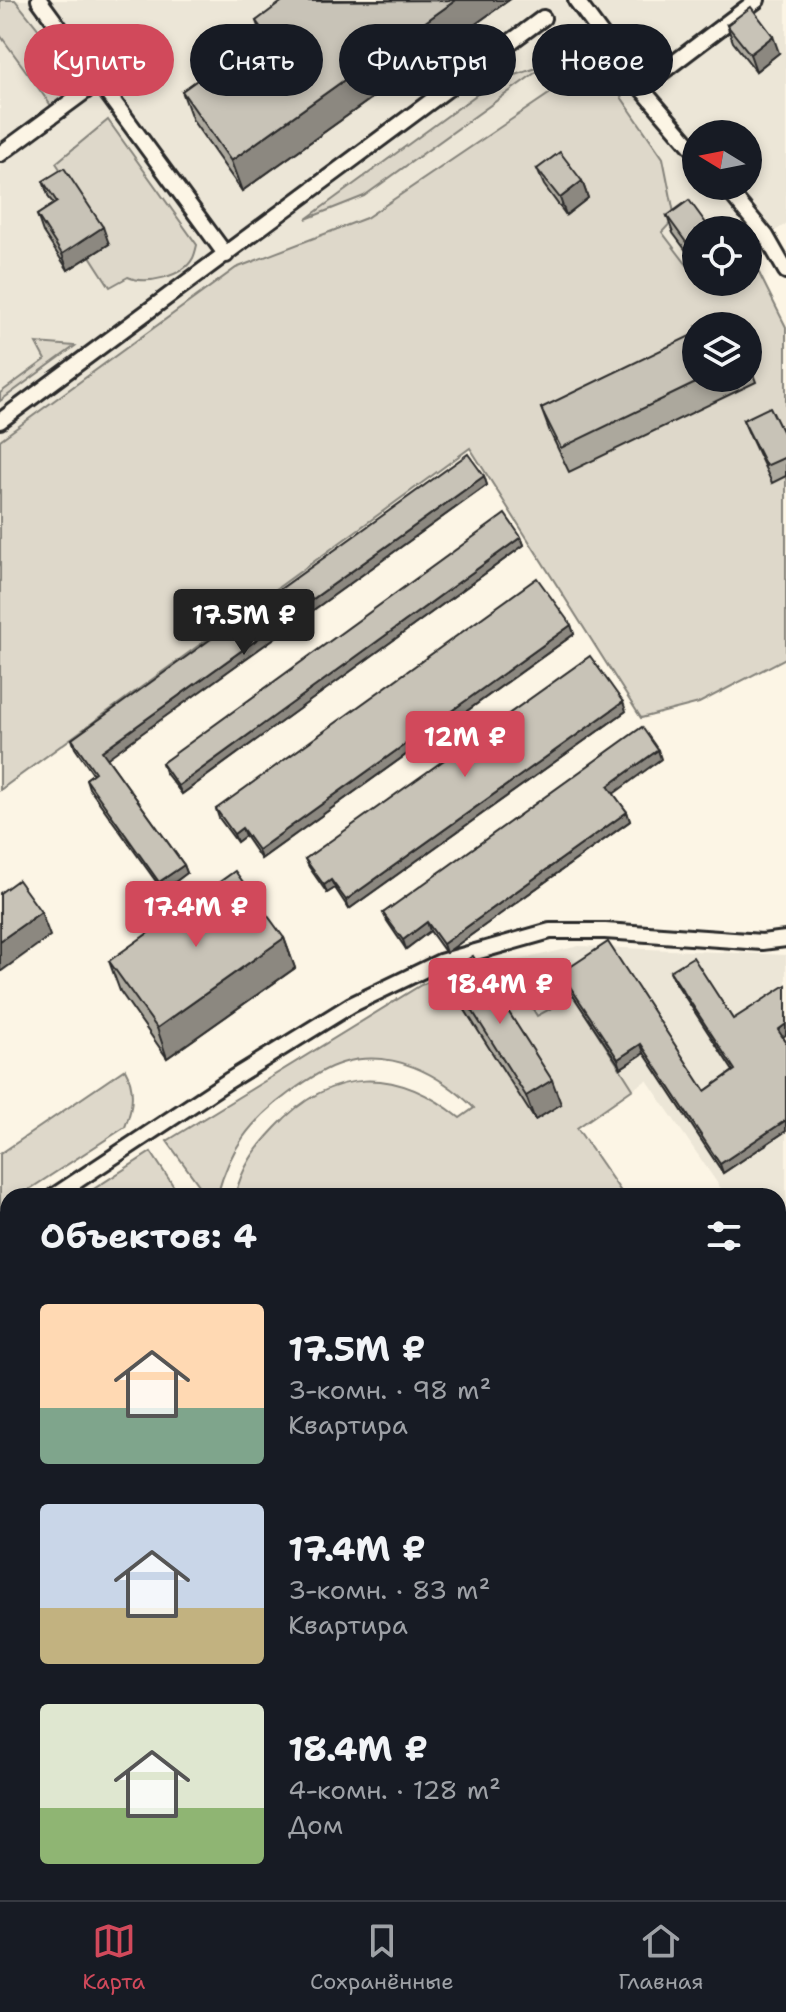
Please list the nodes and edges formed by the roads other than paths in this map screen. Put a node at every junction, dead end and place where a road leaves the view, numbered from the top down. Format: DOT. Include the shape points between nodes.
graph roads {
  1 [pos="39,0"];
  2 [pos="576,0"];
  3 [pos="757,0"];
  4 [pos="543,18"];
  5 [pos="57,24"];
  6 [pos="594,24"];
  7 [pos="673,64"];
  8 [pos="79,96"];
  9 [pos="110,96"];
  10 [pos="648,96"];
  11 [pos="682,136"];
  12 [pos="0,154"];
  13 [pos="736,200"];
  14 [pos="226,255"];
  15 [pos="786,271"];
  16 [pos="0,421"];
  17 [pos="786,939"];
  18 [pos="66,1188"];
  1 -- 5 [label="lane"];
  2 -- 6 [label="lane"];
  3 -- 7 [label="lane"];
  4 -- 14 [label="lane"];
  8 -- 12 [label="lane"];
  9 -- 14 [label="lane"];
  10 -- 11 [label="lane"];
  13 -- 15 [label="lane"];
  14 -- 16 [label="lane"];
  17 -- 18 [label="lane" via="550,931 440,962 351,1005"];
}
